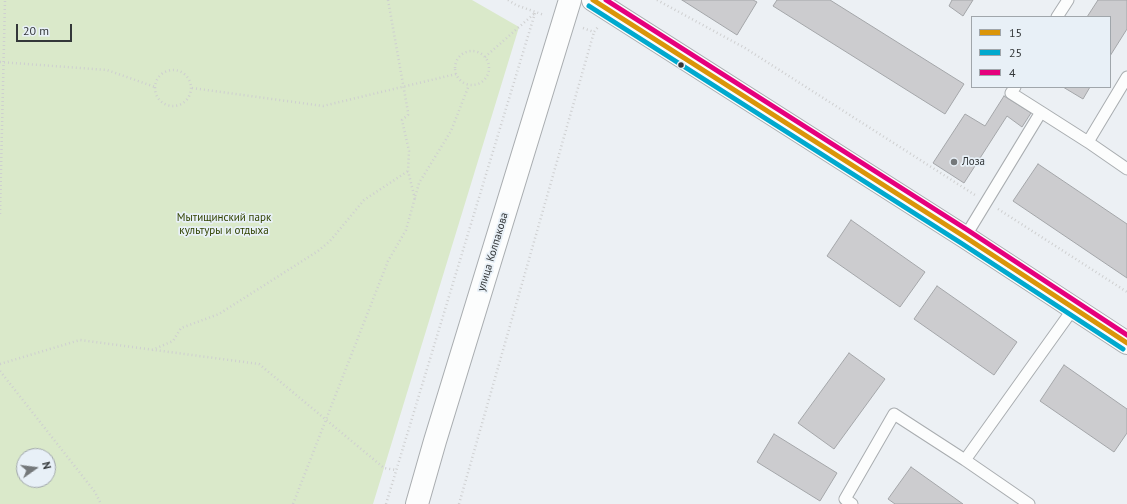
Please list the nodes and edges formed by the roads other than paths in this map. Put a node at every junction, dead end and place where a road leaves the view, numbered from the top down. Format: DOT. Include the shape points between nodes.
graph roads {
  1 [pos="570,0"];
  2 [pos="592,0"];
  3 [pos="1068,0"];
  4 [pos="1059,16"];
  5 [pos="1127,77"];
  6 [pos="1014,88"];
  7 [pos="1041,112"];
  8 [pos="1088,142"];
  9 [pos="1127,169"];
  10 [pos="965,237"];
  11 [pos="1073,309"];
  12 [pos="1127,343"];
  13 [pos="965,460"];
  14 [pos="417,504"];
  15 [pos="852,504"];
  16 [pos="1029,504"];
  1 -- 14 [label="main road, улица Колпакова"];
  2 -- 10 [label="main road"];
  3 -- 4 [label="lane"];
  5 -- 8 [label="lane"];
  6 -- 7 [label="lane" via="1011,93"];
  7 -- 8 [label="lane"];
  7 -- 10 [label="lane"];
  8 -- 9 [label="lane"];
  10 -- 11 [label="main road"];
  11 -- 12 [label="main road"];
  11 -- 13 [label="lane"];
  13 -- 15 [label="lane" via="894,414 845,499"];
  13 -- 16 [label="lane"];
}
